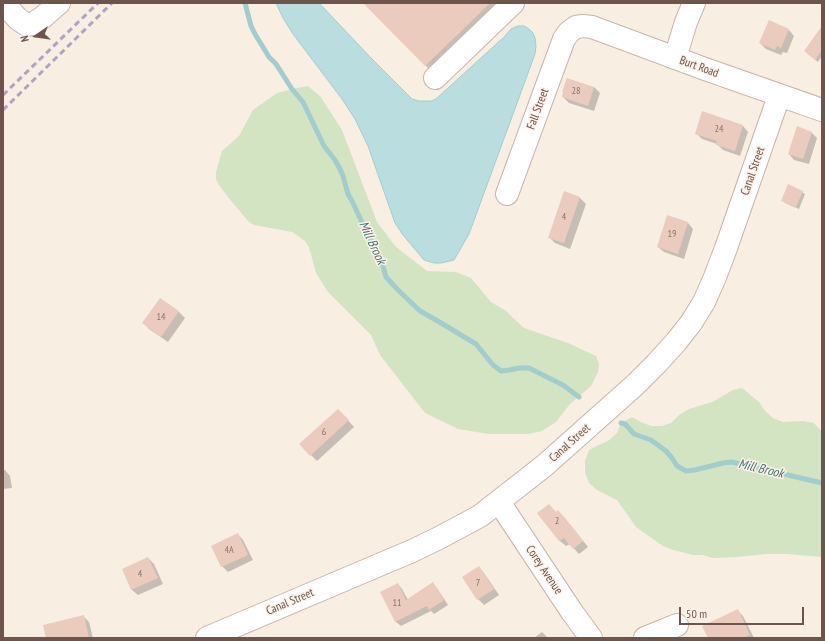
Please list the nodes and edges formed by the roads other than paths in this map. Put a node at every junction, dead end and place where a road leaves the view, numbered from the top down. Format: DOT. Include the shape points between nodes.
graph roads {
  1 [pos="59,3"];
  2 [pos="513,3"];
  3 [pos="694,3"];
  4 [pos="9,5"];
  5 [pos="576,27"];
  6 [pos="675,58"];
  7 [pos="435,78"];
  8 [pos="779,96"];
  9 [pos="822,110"];
  10 [pos="507,194"];
  11 [pos="499,502"];
  12 [pos="677,625"];
  13 [pos="206,638"];
  14 [pos="591,638"];
  15 [pos="645,638"];
  1 -- 4 [label="street" via="33,24 27,25 18,19"];
  2 -- 7 [label="street"];
  3 -- 6 [label="street"];
  5 -- 6 [label="street, Burt Road" via="592,27"];
  5 -- 10 [label="street, Fall Street" via="564,40"];
  6 -- 8 [label="street, Burt Road"];
  8 -- 9 [label="street, Burt Road"];
  8 -- 11 [label="street, Canal Street" via="718,270 692,323 635,384 544,466"];
  11 -- 13 [label="street, Canal Street" via="480,516 437,539"];
  11 -- 14 [label="street, Corey Avenue"];
  12 -- 15 [label="street"];
}
